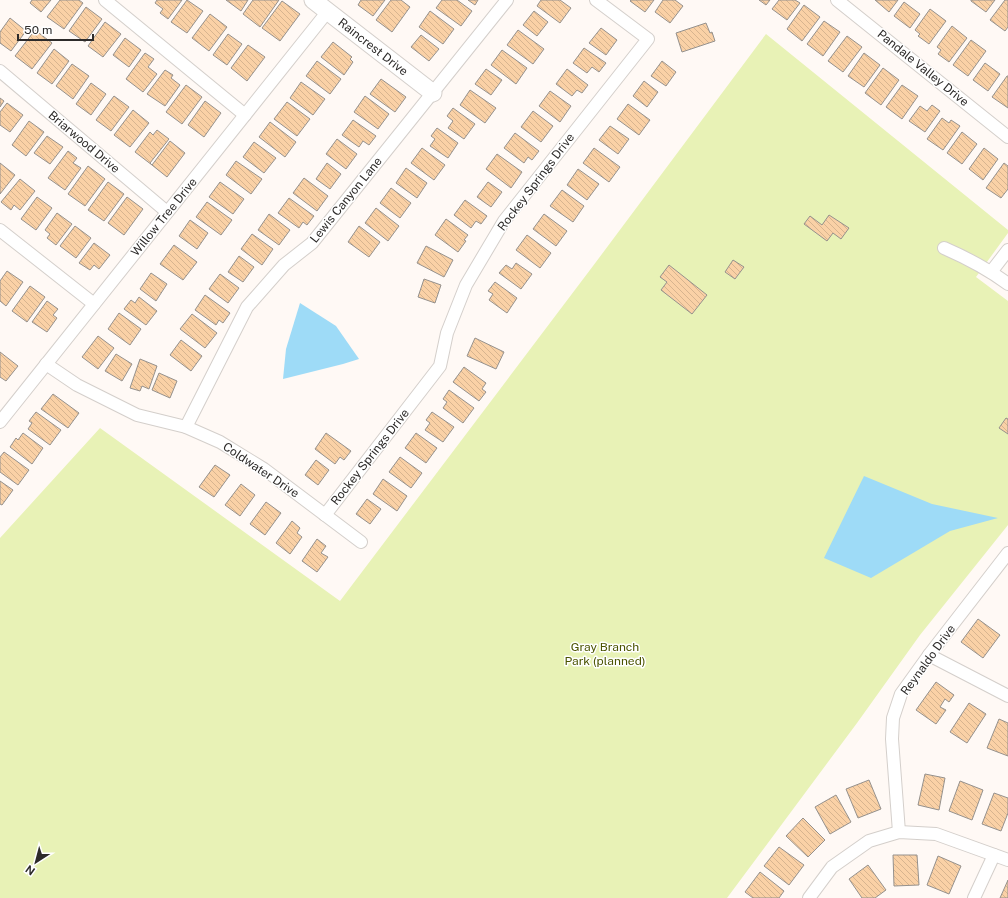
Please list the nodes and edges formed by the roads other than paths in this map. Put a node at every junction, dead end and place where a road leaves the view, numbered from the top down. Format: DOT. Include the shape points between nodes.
graph roads {
  1 [pos="106,0"];
  2 [pos="313,0"];
  3 [pos="507,0"];
  4 [pos="596,0"];
  5 [pos="837,0"];
  6 [pos="328,11"];
  7 [pos="0,71"];
  8 [pos="432,93"];
  9 [pos="245,115"];
  10 [pos="1008,137"];
  11 [pos="167,212"];
  12 [pos="0,230"];
  13 [pos="944,248"];
  14 [pos="1008,250"];
  15 [pos="991,272"];
  16 [pos="1008,284"];
  17 [pos="94,304"];
  18 [pos="46,364"];
  19 [pos="0,422"];
  20 [pos="186,427"];
  21 [pos="325,515"];
  22 [pos="361,542"];
  23 [pos="1008,553"];
  24 [pos="929,655"];
  25 [pos="1008,696"];
  26 [pos="899,832"];
  27 [pos="994,855"];
  28 [pos="1008,860"];
  29 [pos="809,898"];
  30 [pos="974,898"];
  1 -- 9 [label="street"];
  2 -- 6 [label="street, Raincrest Drive"];
  3 -- 8 [label="street, Lewis Canyon Lane"];
  4 -- 21 [label="street, Rockey Springs Drive" via="648,39 504,221 466,285 447,333 440,366"];
  5 -- 10 [label="street, Pandale Valley Drive"];
  6 -- 8 [label="street, Raincrest Drive"];
  6 -- 9 [label="street, Willow Tree Drive"];
  7 -- 11 [label="street, Briarwood Drive"];
  8 -- 20 [label="street, Lewis Canyon Lane" via="312,243 284,266 246,307"];
  9 -- 11 [label="street, Willow Tree Drive"];
  11 -- 17 [label="street, Willow Tree Drive"];
  12 -- 17 [label="street"];
  13 -- 15 [label="street"];
  14 -- 15 [label="street"];
  15 -- 16 [label="street"];
  17 -- 18 [label="street, Willow Tree Drive"];
  18 -- 19 [label="street, Willow Tree Drive"];
  18 -- 20 [label="street, Coldwater Drive" via="77,385 137,415"];
  20 -- 21 [label="street, Coldwater Drive" via="220,442 264,469"];
  21 -- 22 [label="street, Coldwater Drive"];
  23 -- 24 [label="street, Reynaldo Drive"];
  24 -- 25 [label="street"];
  24 -- 26 [label="street, Reynaldo Drive" via="901,694 893,718 892,739"];
  26 -- 27 [label="street" via="936,834"];
  26 -- 29 [label="street" via="869,841 832,867"];
  27 -- 28 [label="street"];
  27 -- 30 [label="street"];
}
